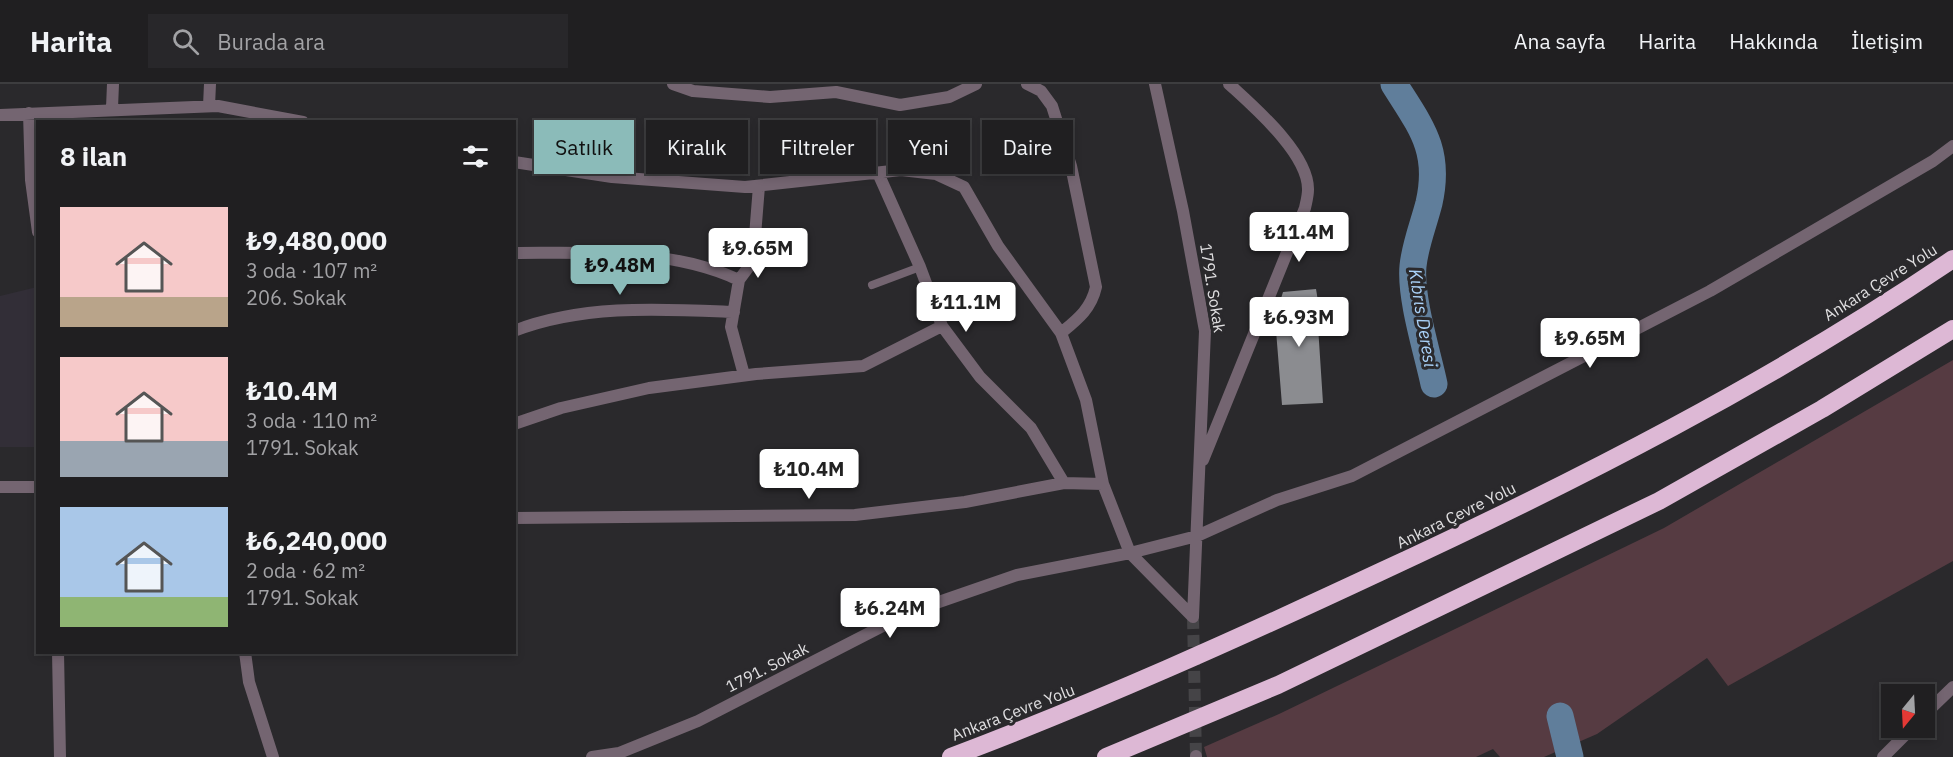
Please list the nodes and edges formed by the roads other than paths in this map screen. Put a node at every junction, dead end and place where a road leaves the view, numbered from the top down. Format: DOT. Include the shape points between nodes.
graph roads {
  1 [pos="113,84"];
  2 [pos="210,84"];
  3 [pos="673,84"];
  4 [pos="976,84"];
  5 [pos="1027,84"];
  6 [pos="1155,84"];
  7 [pos="1229,84"];
  8 [pos="209,106"];
  9 [pos="160,107"];
  10 [pos="112,108"];
  11 [pos="29,113"];
  12 [pos="0,115"];
  13 [pos="160,120"];
  14 [pos="295,120"];
  15 [pos="1953,146"];
  16 [pos="516,162"];
  17 [pos="878,173"];
  18 [pos="759,186"];
  19 [pos="36,217"];
  20 [pos="516,253"];
  21 [pos="1953,260"];
  22 [pos="920,267"];
  23 [pos="740,280"];
  24 [pos="872,285"];
  25 [pos="734,312"];
  26 [pos="942,326"];
  27 [pos="1953,329"];
  28 [pos="516,330"];
  29 [pos="1061,333"];
  30 [pos="744,375"];
  31 [pos="516,423"];
  32 [pos="1200,466"];
  33 [pos="1064,483"];
  34 [pos="1103,484"];
  35 [pos="0,487"];
  36 [pos="36,487"];
  37 [pos="516,518"];
  38 [pos="1197,536"];
  39 [pos="1130,553"];
  40 [pos="58,654"];
  41 [pos="245,654"];
  42 [pos="1953,687"];
  43 [pos="1935,704"];
  44 [pos="1902,738"];
  45 [pos="60,757"];
  46 [pos="273,757"];
  47 [pos="592,757"];
  48 [pos="951,757"];
  49 [pos="1106,757"];
  50 [pos="1882,757"];
  1 -- 10 [label="street"];
  2 -- 8 [label="street"];
  3 -- 4 [label="street" via="693,91 770,97 836,92 900,105 949,97"];
  5 -- 29 [label="street" via="1041,91 1052,106 1071,166 1096,287 1086,311"];
  6 -- 32 [label="street, 1791. Sokak" via="1205,331"];
  7 -- 32 [label="street" via="1299,157 1309,189 1305,208"];
  8 -- 9 [label="street"];
  8 -- 14 [label="street"];
  9 -- 10 [label="street"];
  9 -- 13 [label="street"];
  10 -- 11 [label="street"];
  11 -- 12 [label="street"];
  11 -- 19 [label="street"];
  15 -- 38 [label="street" via="1710,291 1352,476 1277,500"];
  16 -- 18 [label="street" via="612,177"];
  17 -- 18 [label="street"];
  17 -- 22 [label="street"];
  17 -- 29 [label="street" via="901,170 936,174 964,188 998,246"];
  18 -- 23 [label="street" via="753,261"];
  20 -- 23 [label="street" via="595,253 674,260 718,270"];
  21 -- 48 [label="highway, Ankara Çevre Yolu" via="1644,444 1447,541 1129,686"];
  22 -- 24 [label="lane"];
  22 -- 26 [label="street"];
  23 -- 25 [label="street"];
  25 -- 28 [label="street" via="619,311 539,321"];
  25 -- 30 [label="street" via="732,327"];
  26 -- 30 [label="street" via="862,366"];
  26 -- 33 [label="street" via="980,377 1031,428"];
  27 -- 49 [label="highway" via="1659,501 1278,686"];
  29 -- 34 [label="street" via="1086,399"];
  30 -- 31 [label="street" via="649,387"];
  32 -- 38 [label="street, 1791. Sokak"];
  33 -- 34 [label="street"];
  33 -- 37 [label="street" via="965,502 855,515"];
  34 -- 39 [label="street"];
  35 -- 36 [label="street"];
  38 -- 39 [label="street, 1791. Sokak"];
  38 -- 39 [label="street, 1791. Sokak" via="1193,617"];
  39 -- 47 [label="street, 1791. Sokak" via="1017,575 910,612 698,721 619,753"];
  40 -- 45 [label="street"];
  41 -- 46 [label="street" via="249,682"];
  42 -- 43 [label="street"];
  44 -- 50 [label="street"];
}
